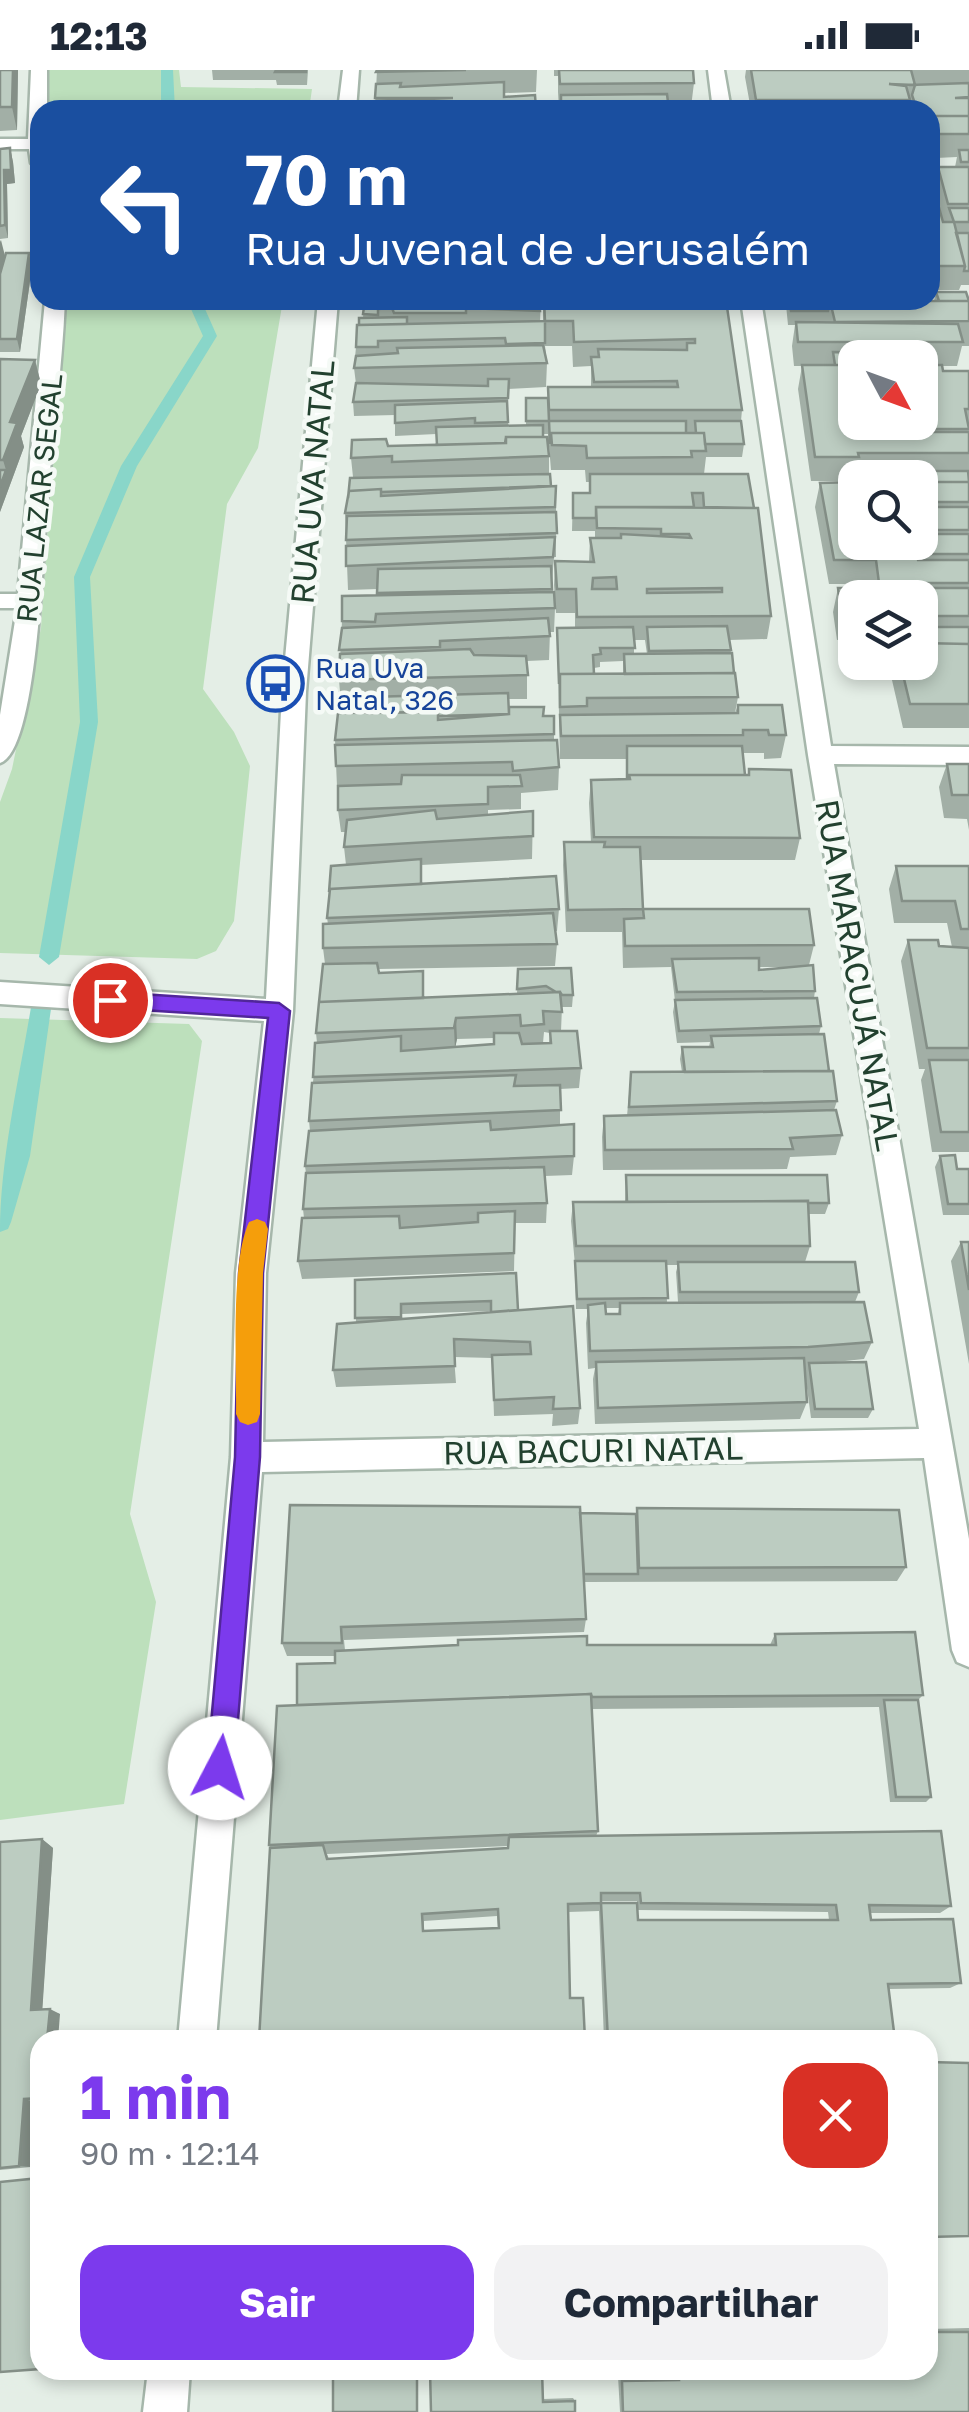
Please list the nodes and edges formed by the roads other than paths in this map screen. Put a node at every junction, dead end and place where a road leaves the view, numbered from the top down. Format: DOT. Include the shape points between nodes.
graph roads {
  1 [pos="39,70"];
  2 [pos="352,70"];
  3 [pos="716,70"];
  4 [pos="38,100"];
  5 [pos="348,100"];
  6 [pos="720,100"];
  7 [pos="0,144"];
  8 [pos="30,144"];
  9 [pos="53,310"];
  10 [pos="327,310"];
  11 [pos="753,310"];
  12 [pos="0,601"];
  13 [pos="30,602"];
  14 [pos="0,754"];
  15 [pos="820,755"];
  16 [pos="969,756"];
  17 [pos="0,993"];
  18 [pos="268,1010"];
  19 [pos="938,1443"];
  20 [pos="247,1457"];
  21 [pos="969,1650"];
  22 [pos="198,2030"];
  23 [pos="168,2380"];
  24 [pos="165,2412"];
  1 -- 4 [label="street"];
  2 -- 5 [label="street"];
  3 -- 6 [label="street"];
  7 -- 8 [label="street"];
  9 -- 13 [label="street, RUA LAZAR SEGAL"];
  10 -- 18 [label="street, RUA UVA NATAL"];
  11 -- 15 [label="street, RUA MARACUJÁ NATAL"];
  12 -- 13 [label="street"];
  13 -- 14 [label="street, RUA LAZAR SEGAL" via="12,723"];
  15 -- 16 [label="street"];
  15 -- 19 [label="street, RUA MARACUJÁ NATAL"];
  17 -- 18 [label="street"];
  18 -- 20 [label="street, RUA UVA NATAL"];
  19 -- 20 [label="street, RUA BACURI NATAL"];
  19 -- 21 [label="street, RUA MARACUJÁ NATAL"];
  20 -- 22 [label="street, RUA UVA NATAL"];
  23 -- 24 [label="street"];
}
